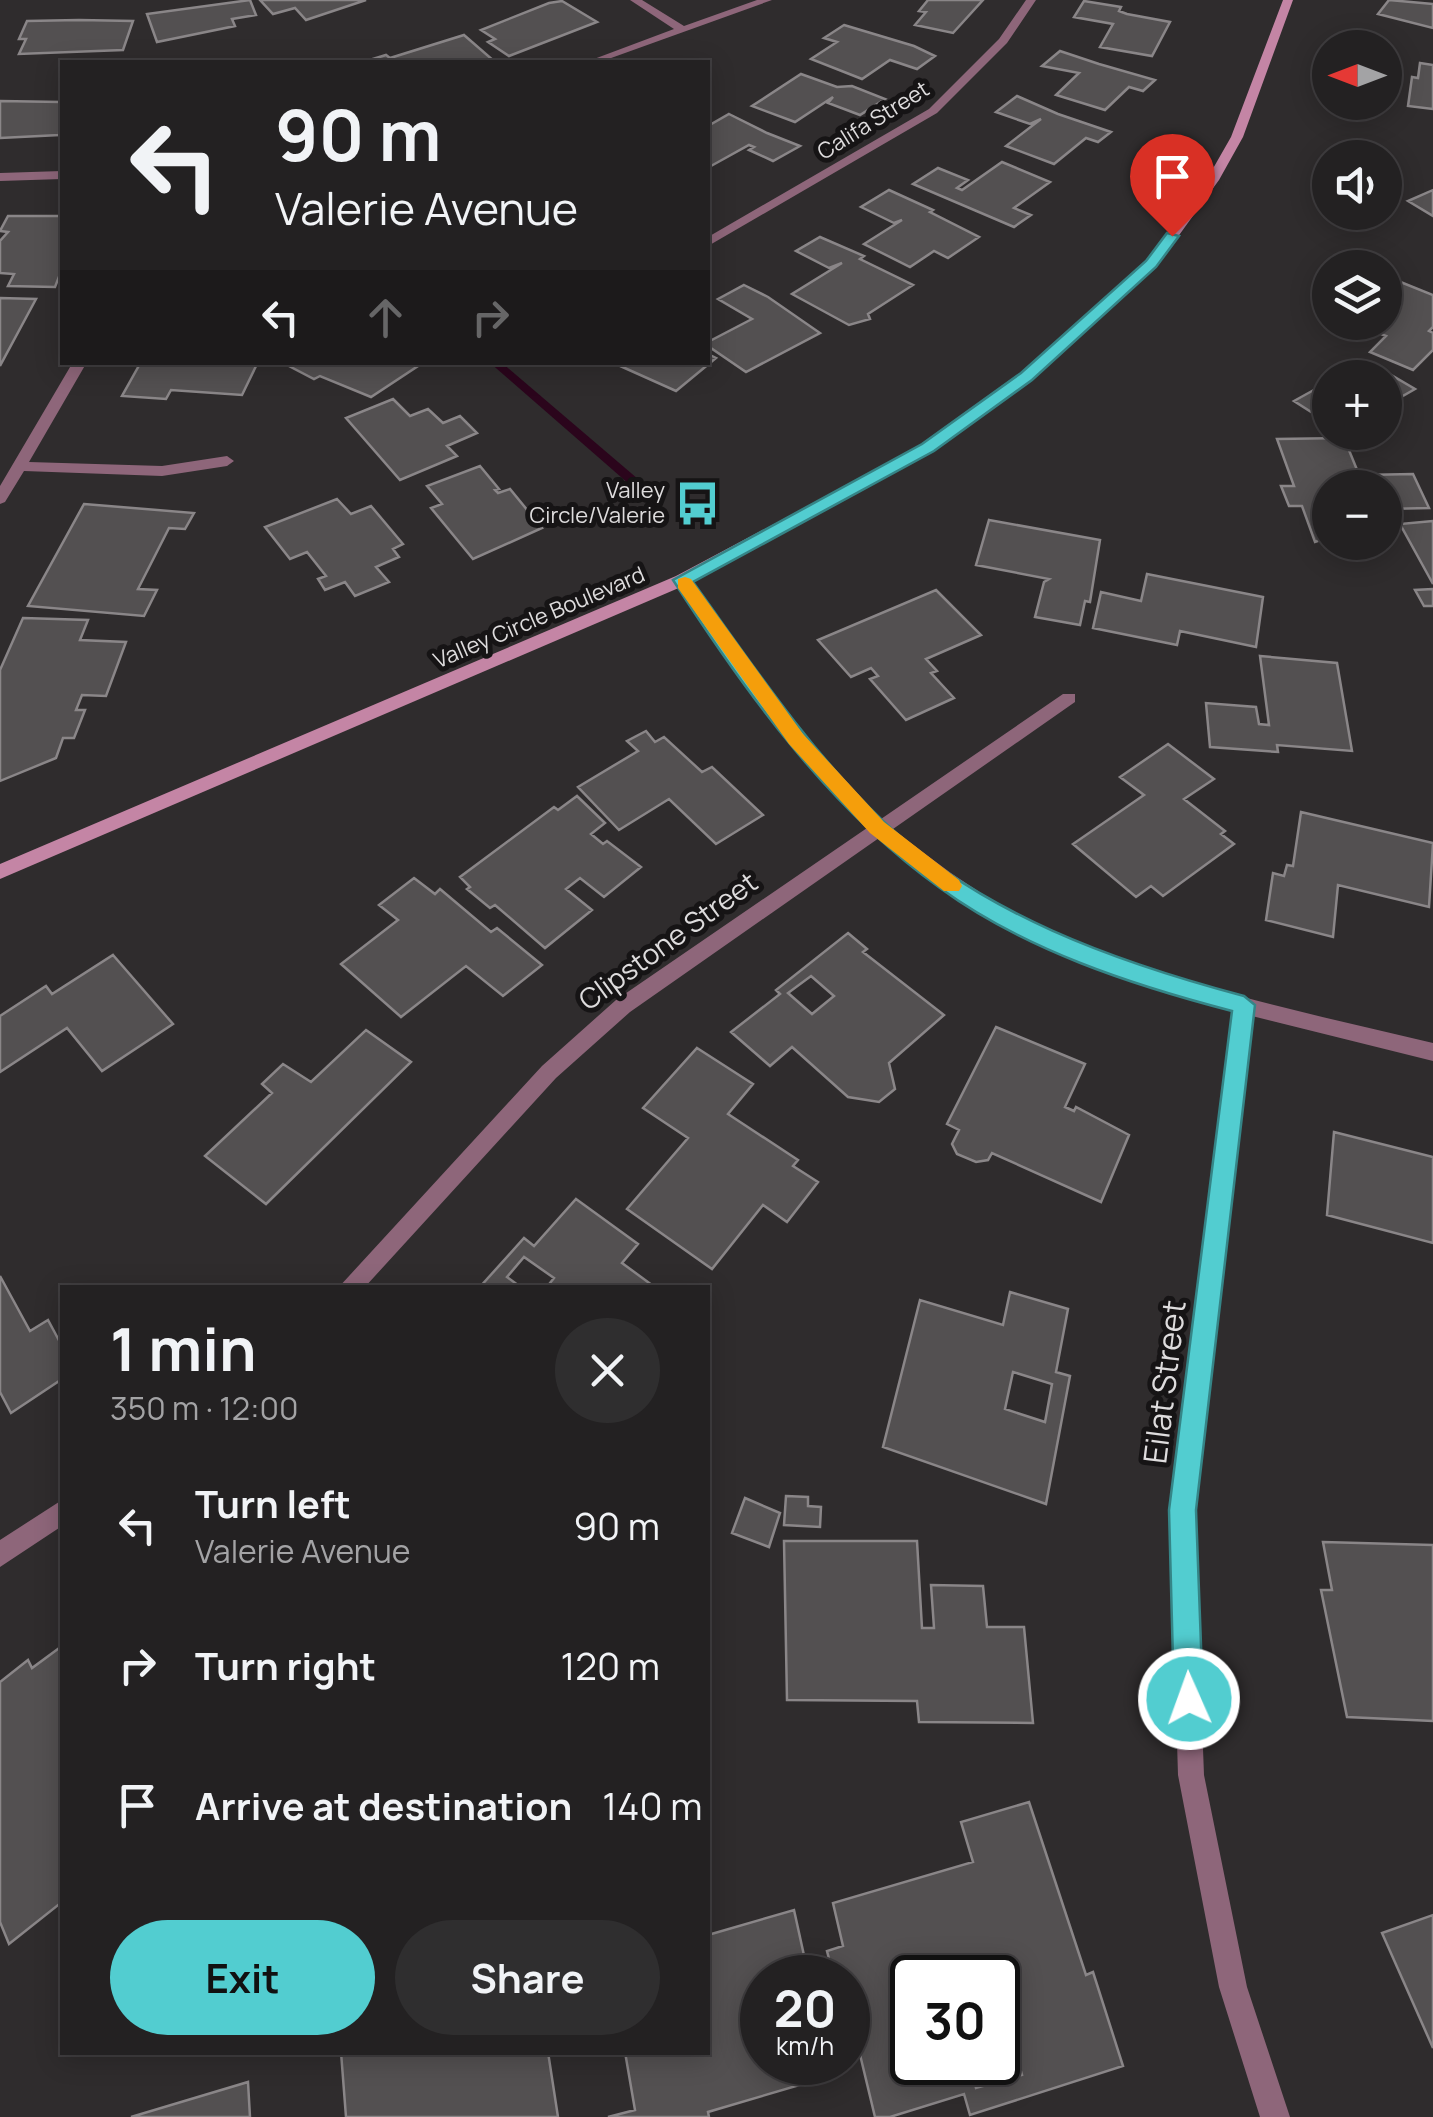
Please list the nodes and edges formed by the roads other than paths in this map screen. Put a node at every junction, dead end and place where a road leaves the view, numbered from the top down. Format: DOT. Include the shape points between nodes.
graph roads {
  1 [pos="635,0"];
  2 [pos="767,0"];
  3 [pos="1031,0"];
  4 [pos="1288,0"];
  5 [pos="680,28"];
  6 [pos="597,60"];
  7 [pos="60,175"];
  8 [pos="0,177"];
  9 [pos="710,241"];
  10 [pos="78,365"];
  11 [pos="228,461"];
  12 [pos="20,466"];
  13 [pos="0,499"];
  14 [pos="682,580"];
  15 [pos="1069,698"];
  16 [pos="877,828"];
  17 [pos="0,872"];
  18 [pos="1244,1005"];
  19 [pos="1433,1052"];
  20 [pos="352,1285"];
  21 [pos="60,1513"];
  22 [pos="0,1555"];
  23 [pos="1275,2117"];
  1 -- 5 [label="street"];
  2 -- 5 [label="street"];
  3 -- 9 [label="street, Califa Street" via="1003,41 933,111"];
  4 -- 14 [label="main road, Valley Circle Boulevard" via="1237,137 1151,264 1026,377 928,448"];
  5 -- 6 [label="street"];
  7 -- 8 [label="street"];
  10 -- 12 [label="street"];
  11 -- 12 [label="street" via="162,471"];
  12 -- 13 [label="street"];
  14 -- 16 [label="street" via="796,739"];
  14 -- 17 [label="main road, Valley Circle Boulevard"];
  15 -- 16 [label="street, Clipstone Street"];
  16 -- 18 [label="street" via="949,884 1025,927 1146,979"];
  16 -- 20 [label="street, Clipstone Street" via="623,1006 549,1072"];
  18 -- 19 [label="street"];
  18 -- 23 [label="street, Eilat Street" via="1182,1510 1191,1774 1234,1987"];
  21 -- 22 [label="street"];
}
